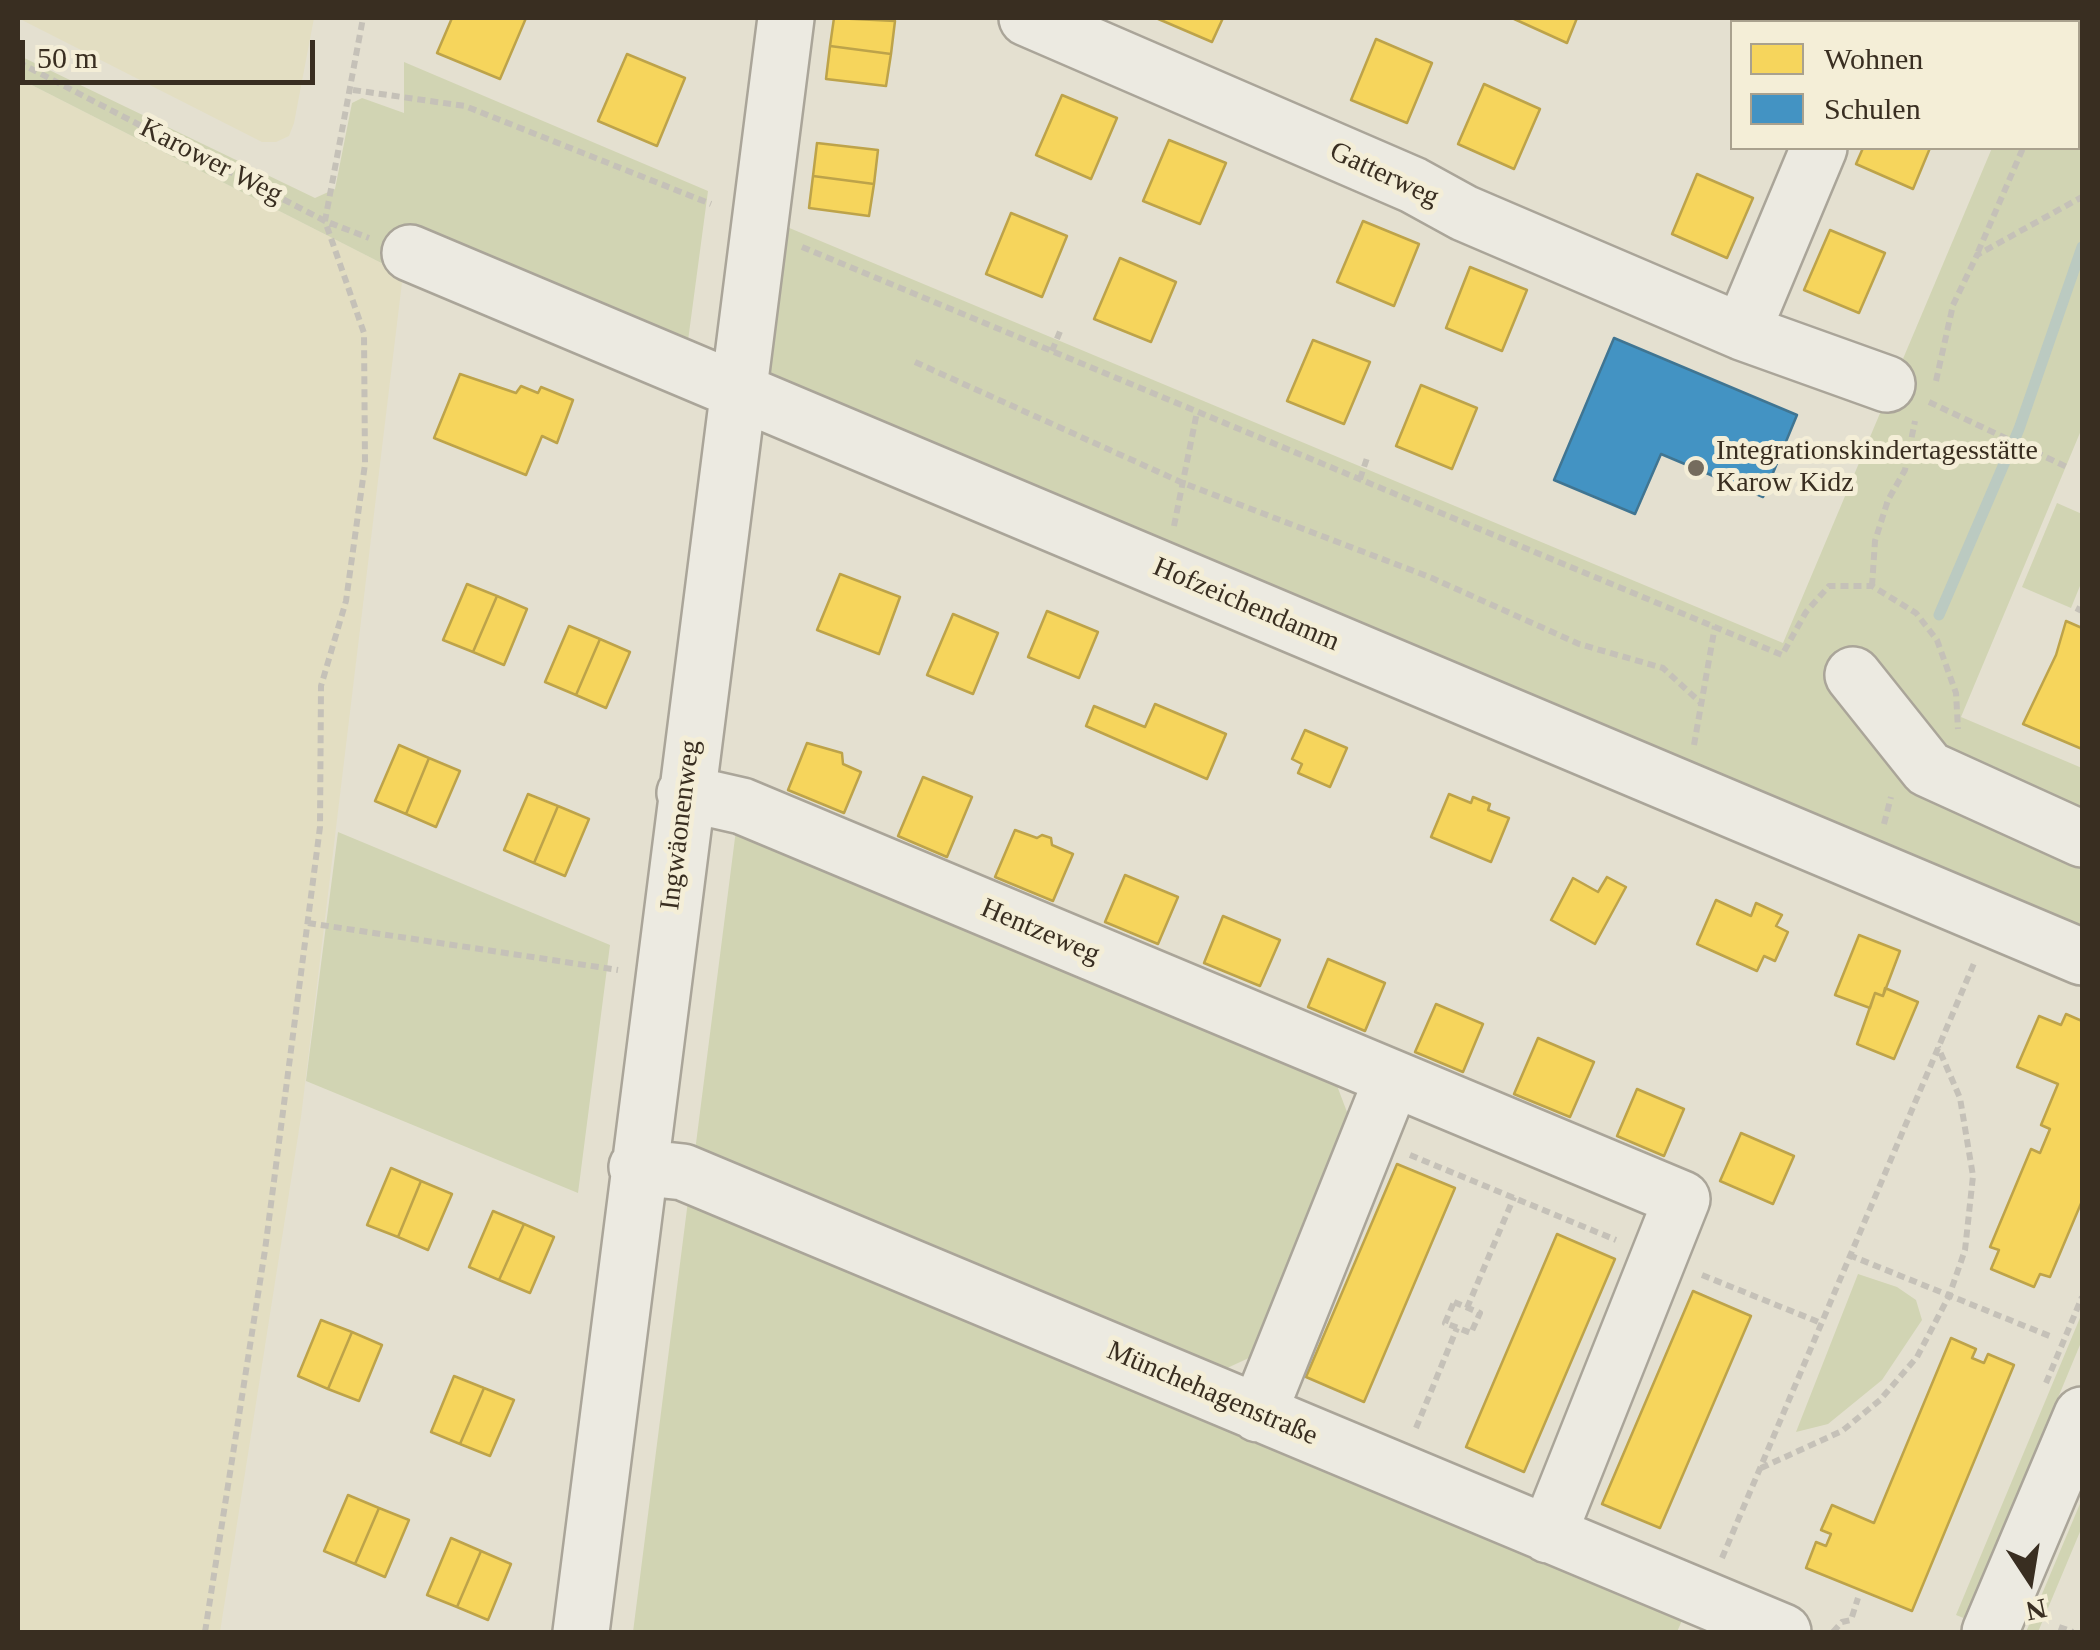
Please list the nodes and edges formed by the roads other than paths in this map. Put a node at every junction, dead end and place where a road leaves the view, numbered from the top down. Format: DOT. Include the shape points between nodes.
graph roads {
  1 [pos="786,18"];
  2 [pos="1027,18"];
  3 [pos="1818,150"];
  4 [pos="410,253"];
  5 [pos="1742,332"];
  6 [pos="739,392"];
  7 [pos="1910,394"];
  8 [pos="1853,675"];
  9 [pos="685,793"];
  10 [pos="2082,839"];
  11 [pos="2082,958"];
  12 [pos="1392,1080"];
  13 [pos="638,1166"];
  14 [pos="1258,1414"];
  15 [pos="2082,1415"];
  16 [pos="1548,1536"];
  17 [pos="581,1632"];
  18 [pos="1783,1632"];
  19 [pos="1990,1632"];
  1 -- 6 [label="street, Ingwäonenweg"];
  2 -- 5 [label="street, Gatterweg"];
  3 -- 5 [label="street"];
  4 -- 6 [label="street, Hofzeichendamm"];
  5 -- 7 [label="street, Gatterweg"];
  6 -- 9 [label="street, Ingwäonenweg"];
  6 -- 11 [label="street, Hofzeichendamm"];
  8 -- 10 [label="street" via="1936,741 1928,769"];
  9 -- 12 [label="street, Hentzeweg" via="742,806"];
  9 -- 13 [label="street, Ingwäonenweg"];
  12 -- 14 [label="street"];
  12 -- 16 [label="street, Hentzeweg" via="1682,1198"];
  13 -- 14 [label="street, Münchehagenstraße" via="683,1172"];
  13 -- 17 [label="street, Ingwäonenweg"];
  14 -- 16 [label="street, Münchehagenstraße"];
  15 -- 19 [label="street"];
  16 -- 18 [label="street, Münchehagenstraße"];
}
